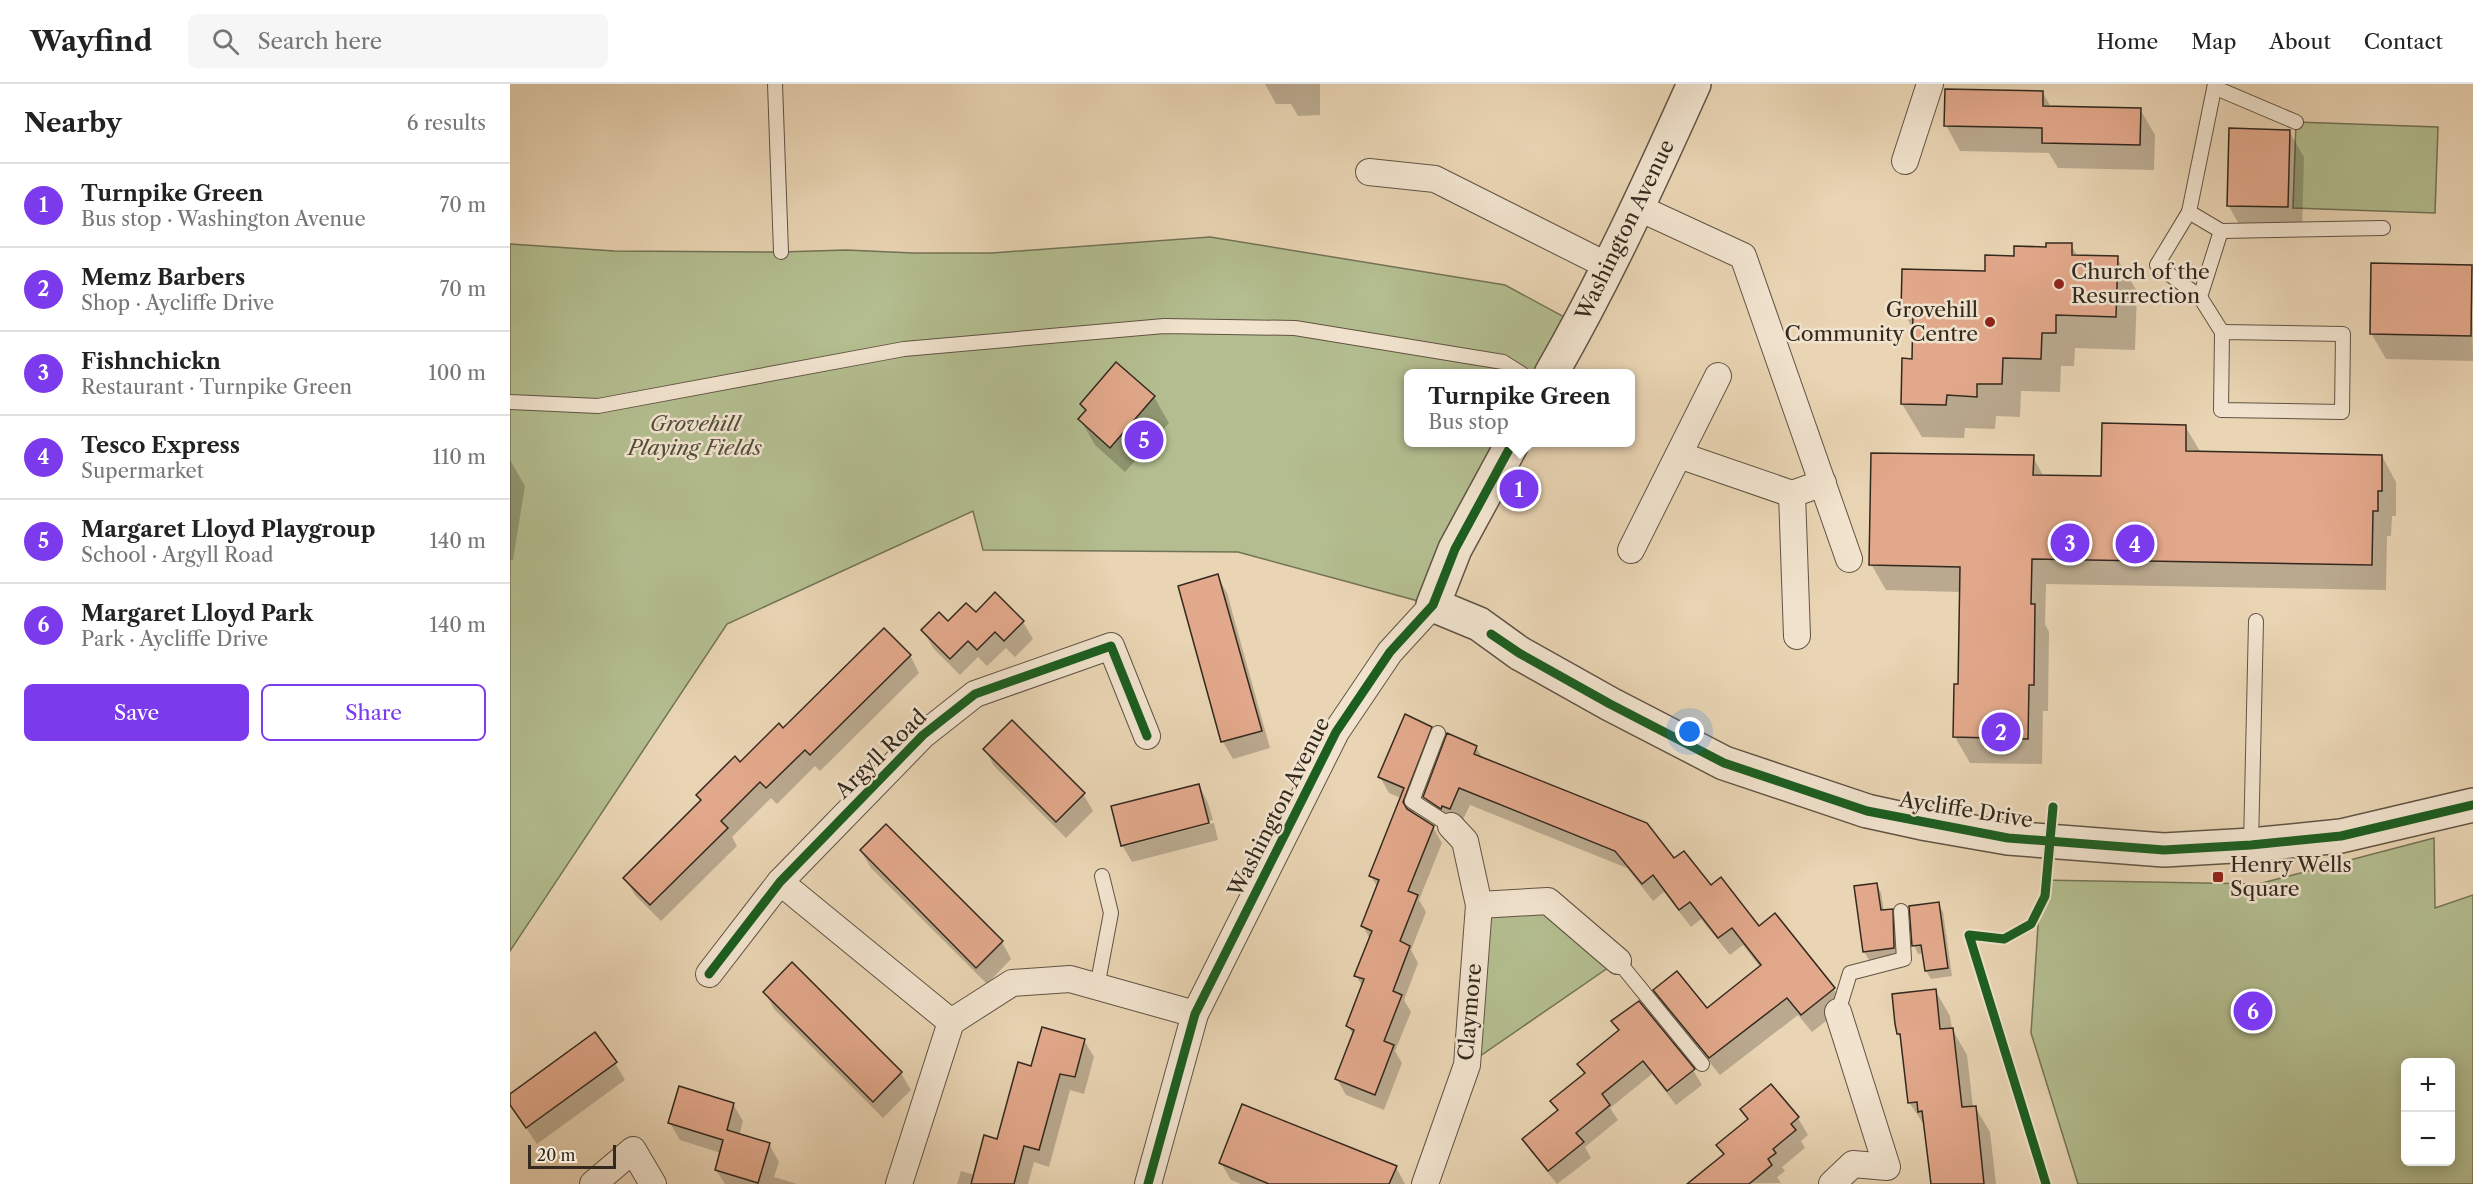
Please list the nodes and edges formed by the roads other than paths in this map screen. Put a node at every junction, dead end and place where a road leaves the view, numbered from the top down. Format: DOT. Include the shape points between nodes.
graph roads {
  1 [pos="776,84"];
  2 [pos="1694,84"];
  3 [pos="1930,84"];
  4 [pos="2216,86"];
  5 [pos="2296,122"];
  6 [pos="1905,161"];
  7 [pos="1369,172"];
  8 [pos="1639,208"];
  9 [pos="2188,212"];
  10 [pos="2384,228"];
  11 [pos="2222,231"];
  12 [pos="781,252"];
  13 [pos="1608,266"];
  14 [pos="2200,297"];
  15 [pos="2222,332"];
  16 [pos="1514,369"];
  17 [pos="1554,369"];
  18 [pos="1718,376"];
  19 [pos="510,402"];
  20 [pos="1510,447"];
  21 [pos="1678,455"];
  22 [pos="1823,483"];
  23 [pos="1792,494"];
  24 [pos="1631,550"];
  25 [pos="1849,559"];
  26 [pos="1433,605"];
  27 [pos="2256,621"];
  28 [pos="1797,636"];
  29 [pos="1438,733"];
  30 [pos="1147,736"];
  31 [pos="2473,805"];
  32 [pos="1451,826"];
  33 [pos="2251,845"];
  34 [pos="1102,876"];
  35 [pos="780,882"];
  36 [pos="1479,905"];
  37 [pos="1901,911"];
  38 [pos="1618,961"];
  39 [pos="709,974"];
  40 [pos="1097,987"];
  41 [pos="1838,1012"];
  42 [pos="1195,1014"];
  43 [pos="951,1022"];
  44 [pos="1702,1064"];
  45 [pos="593,1184"];
  46 [pos="653,1184"];
  47 [pos="899,1184"];
  48 [pos="1148,1184"];
  49 [pos="1425,1184"];
  50 [pos="1832,1184"];
  1 -- 12 [label="lane"];
  2 -- 8 [label="street, Washington Avenue"];
  3 -- 6 [label="street"];
  4 -- 5 [label="lane"];
  4 -- 9 [label="lane"];
  7 -- 13 [label="street" via="1435,179"];
  8 -- 13 [label="street, Washington Avenue"];
  8 -- 22 [label="street" via="1743,256"];
  9 -- 11 [label="lane"];
  9 -- 14 [label="lane" via="2157,265"];
  10 -- 11 [label="lane"];
  11 -- 14 [label="lane"];
  13 -- 17 [label="street, Washington Avenue"];
  14 -- 15 [label="lane"];
  15 -- 15 [label="lane" via="2343,334 2342,412 2221,410"];
  16 -- 19 [label="lane" via="1503,362 1295,328 1164,326 904,349 598,406"];
  18 -- 21 [label="street"];
  20 -- 26 [label="street, Washington Avenue" via="1455,549"];
  21 -- 23 [label="street"];
  21 -- 24 [label="street"];
  22 -- 23 [label="street"];
  22 -- 25 [label="street"];
  23 -- 28 [label="street"];
  26 -- 33 [label="street, Aycliffe Drive" via="1479,624 1518,653 1724,763 1868,811 2008,838 2164,850"];
  26 -- 42 [label="street, Washington Avenue" via="1390,652 1336,732"];
  27 -- 33 [label="lane"];
  29 -- 32 [label="lane" via="1412,801"];
  30 -- 35 [label="street, Argyll Road" via="1111,646 975,694 923,735"];
  31 -- 33 [label="street, Aycliffe Drive" via="2341,836"];
  32 -- 36 [label="street, Claymore" via="1465,842"];
  34 -- 40 [label="lane" via="1111,913"];
  35 -- 39 [label="street, Argyll Road"];
  35 -- 43 [label="street"];
  36 -- 38 [label="street" via="1548,901"];
  36 -- 49 [label="street, Claymore" via="1467,1065"];
  37 -- 41 [label="lane" via="1904,959 1850,973"];
  38 -- 44 [label="lane"];
  40 -- 42 [label="street"];
  40 -- 43 [label="street" via="1070,979 1012,983"];
  41 -- 50 [label="street" via="1887,1167 1853,1164"];
  42 -- 48 [label="street, Washington Avenue"];
  43 -- 47 [label="street"];
  45 -- 46 [label="street" via="633,1150"];
}
